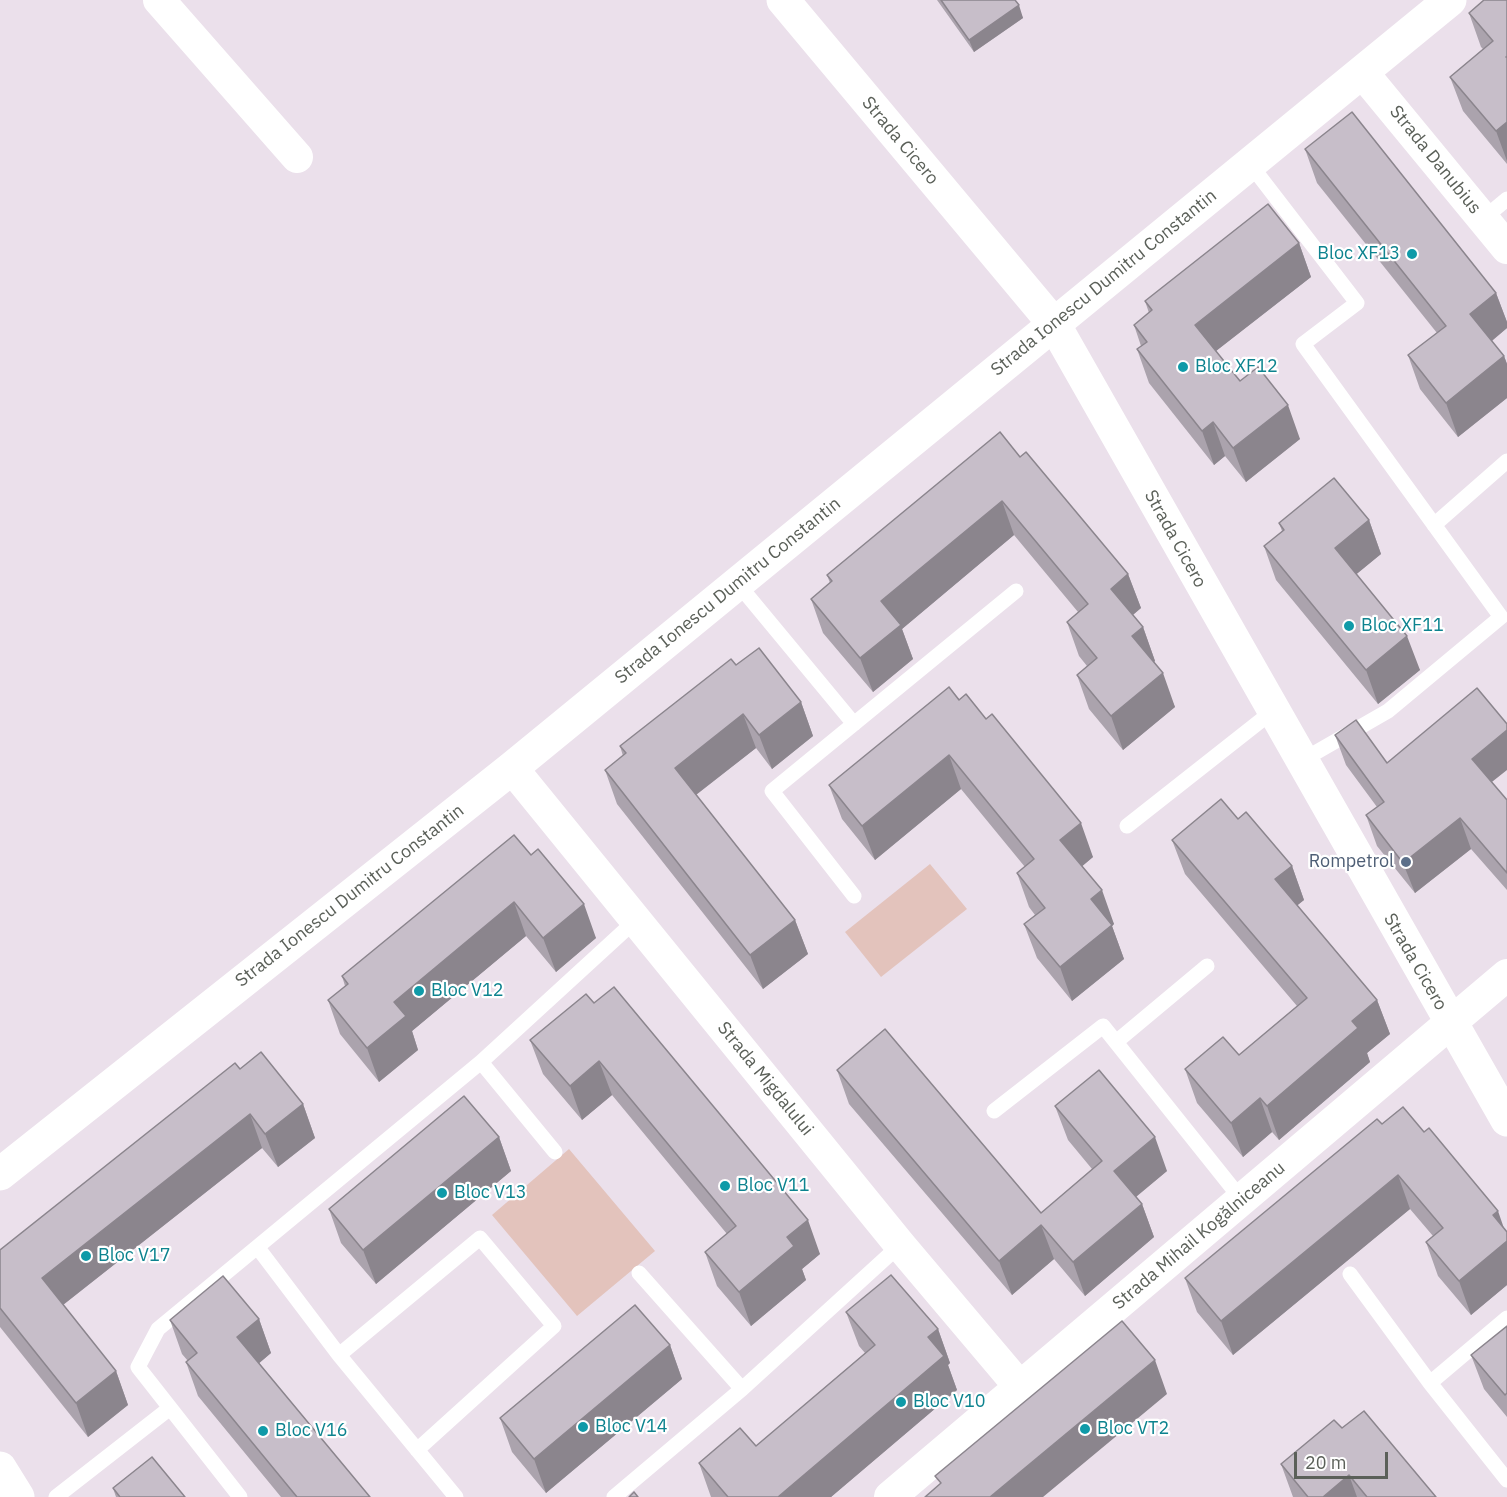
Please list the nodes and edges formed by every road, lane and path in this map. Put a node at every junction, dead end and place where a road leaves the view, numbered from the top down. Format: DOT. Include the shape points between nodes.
graph roads {
  1 [pos="159,0"];
  2 [pos="783,0"];
  3 [pos="1450,0"];
  4 [pos="1362,72"];
  5 [pos="297,156"];
  6 [pos="1250,164"];
  7 [pos="1507,199"];
  8 [pos="1483,219"];
  9 [pos="1507,248"];
  10 [pos="1054,324"];
  11 [pos="1507,461"];
  12 [pos="1434,525"];
  13 [pos="738,584"];
  14 [pos="1016,591"];
  15 [pos="1504,621"];
  16 [pos="1273,711"];
  17 [pos="854,724"];
  18 [pos="1301,761"];
  19 [pos="512,768"];
  20 [pos="1127,826"];
  21 [pos="854,896"];
  22 [pos="636,920"];
  23 [pos="1207,966"];
  24 [pos="1507,975"];
  25 [pos="1450,1024"];
  26 [pos="1116,1042"];
  27 [pos="481,1062"];
  28 [pos="994,1112"];
  29 [pos="1507,1120"];
  30 [pos="555,1152"];
  31 [pos="0,1174"];
  32 [pos="1242,1200"];
  33 [pos="900,1245"];
  34 [pos="258,1248"];
  35 [pos="639,1273"];
  36 [pos="1350,1274"];
  37 [pos="1507,1318"];
  38 [pos="339,1355"];
  39 [pos="1430,1383"];
  40 [pos="1020,1387"];
  41 [pos="742,1389"];
  42 [pos="170,1408"];
  43 [pos="417,1450"];
  44 [pos="0,1468"];
  45 [pos="1507,1480"];
  46 [pos="18,1497"];
  47 [pos="56,1497"];
  48 [pos="240,1497"];
  49 [pos="456,1497"];
  50 [pos="614,1497"];
  51 [pos="890,1497"];
  1 -- 5 [label="street"];
  2 -- 10 [label="street, Strada Cicero"];
  3 -- 4 [label="street, Strada Ionescu Dumitru Constantin"];
  4 -- 6 [label="street, Strada Ionescu Dumitru Constantin"];
  4 -- 8 [label="street, Strada Danubius"];
  6 -- 10 [label="street, Strada Ionescu Dumitru Constantin"];
  6 -- 12 [label="lane" via="1357,303 1303,344"];
  7 -- 8 [label="lane"];
  8 -- 9 [label="street, Strada Danubius"];
  10 -- 13 [label="street, Strada Ionescu Dumitru Constantin"];
  10 -- 16 [label="street, Strada Cicero"];
  11 -- 12 [label="lane"];
  12 -- 15 [label="lane"];
  13 -- 17 [label="lane"];
  13 -- 19 [label="street, Strada Ionescu Dumitru Constantin"];
  14 -- 17 [label="lane"];
  15 -- 18 [label="lane" via="1388,711"];
  16 -- 18 [label="street, Strada Cicero"];
  16 -- 20 [label="lane"];
  17 -- 21 [label="lane" via="772,791"];
  18 -- 25 [label="street, Strada Cicero"];
  19 -- 22 [label="street, Strada Migdalului"];
  19 -- 31 [label="street, Strada Ionescu Dumitru Constantin"];
  22 -- 27 [label="lane"];
  22 -- 33 [label="street, Strada Migdalului"];
  23 -- 26 [label="lane"];
  24 -- 25 [label="street, Strada Mihail Kogălniceanu"];
  25 -- 29 [label="street, Strada Cicero"];
  25 -- 32 [label="street, Strada Mihail Kogălniceanu"];
  26 -- 28 [label="lane" via="1102,1026"];
  26 -- 32 [label="lane"];
  27 -- 30 [label="lane"];
  27 -- 34 [label="lane"];
  32 -- 40 [label="street, Strada Mihail Kogălniceanu"];
  33 -- 40 [label="street, Strada Migdalului"];
  33 -- 41 [label="lane"];
  34 -- 38 [label="lane"];
  34 -- 42 [label="lane" via="158,1329 138,1367"];
  35 -- 41 [label="lane"];
  36 -- 39 [label="lane"];
  37 -- 39 [label="lane"];
  38 -- 43 [label="lane"];
  38 -- 43 [label="lane" via="480,1238 554,1326"];
  39 -- 45 [label="lane"];
  40 -- 51 [label="street, Strada Mihail Kogălniceanu"];
  41 -- 50 [label="lane"];
  42 -- 47 [label="lane"];
  42 -- 48 [label="lane"];
  43 -- 49 [label="lane"];
  44 -- 46 [label="street"];
}
